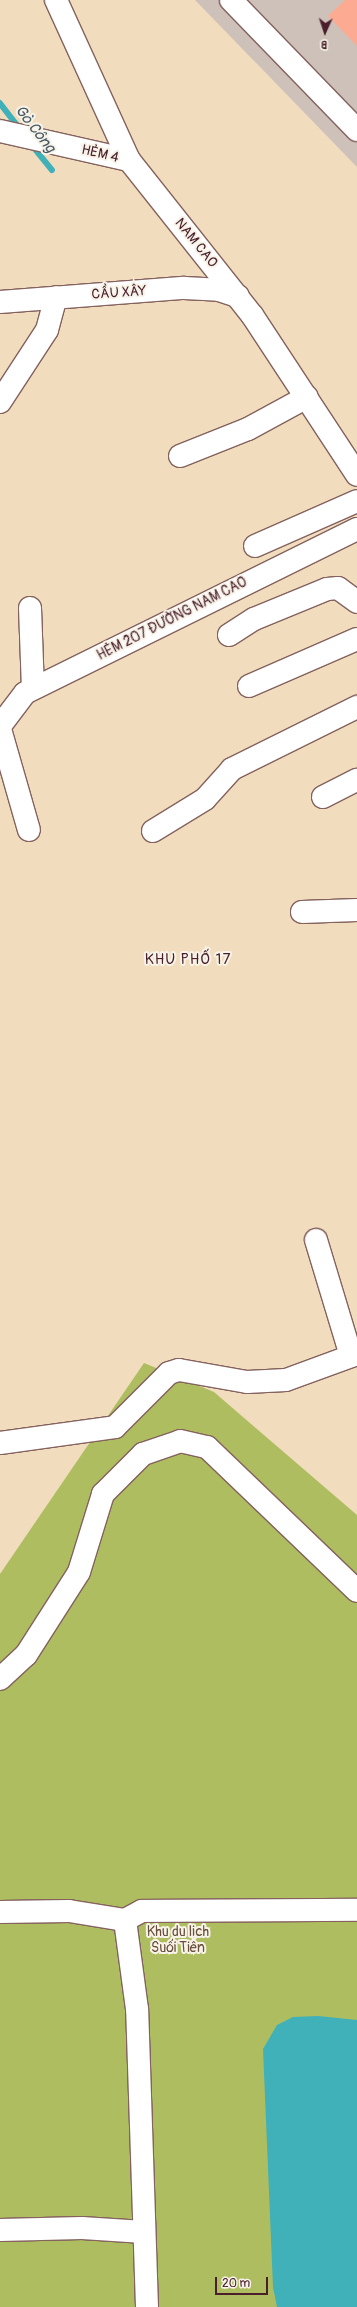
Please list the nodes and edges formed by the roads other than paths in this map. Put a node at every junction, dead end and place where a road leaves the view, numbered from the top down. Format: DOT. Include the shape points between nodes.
graph roads {
  1 [pos="56,0"];
  2 [pos="231,0"];
  3 [pos="357,130"];
  4 [pos="5,132"];
  5 [pos="129,160"];
  6 [pos="238,296"];
  7 [pos="56,297"];
  8 [pos="0,302"];
  9 [pos="307,397"];
  10 [pos="0,402"];
  11 [pos="180,456"];
  12 [pos="357,475"];
  13 [pos="357,501"];
  14 [pos="357,529"];
  15 [pos="255,546"];
  16 [pos="357,602"];
  17 [pos="30,608"];
  18 [pos="230,635"];
  19 [pos="357,639"];
  20 [pos="249,686"];
  21 [pos="33,688"];
  22 [pos="357,707"];
  23 [pos="0,726"];
  24 [pos="0,729"];
  25 [pos="357,780"];
  26 [pos="323,797"];
  27 [pos="29,830"];
  28 [pos="153,831"];
  29 [pos="357,910"];
  30 [pos="302,912"];
  31 [pos="316,1240"];
  32 [pos="354,1355"];
  33 [pos="0,1444"];
  34 [pos="357,1591"];
  35 [pos="0,1680"];
  36 [pos="357,1910"];
  37 [pos="0,1912"];
  38 [pos="125,1920"];
  39 [pos="0,2230"];
  40 [pos="144,2232"];
  41 [pos="147,2307"];
  1 -- 5 [label="street, NAM CAO"];
  2 -- 3 [label="street"];
  4 -- 5 [label="street, HẺM 4"];
  5 -- 6 [label="street, NAM CAO"];
  6 -- 7 [label="street, CẦU XÂY" via="219,290 184,288"];
  6 -- 9 [label="street, NAM CAO"];
  7 -- 8 [label="street, CẦU XÂY"];
  7 -- 10 [label="street" via="47,330"];
  9 -- 11 [label="street" via="248,429"];
  9 -- 12 [label="street, NAM CAO"];
  13 -- 15 [label="street"];
  14 -- 21 [label="street, HẺM 207 ĐƯỜNG NAM CAO"];
  16 -- 18 [label="street" via="338,588 327,589 254,619"];
  17 -- 21 [label="street"];
  19 -- 20 [label="street"];
  21 -- 23 [label="street, HẺM 207 ĐƯỜNG NAM CAO" via="25,693"];
  22 -- 28 [label="street" via="232,769 205,799"];
  24 -- 27 [label="street"];
  25 -- 26 [label="street"];
  29 -- 30 [label="street"];
  31 -- 32 [label="street"];
  32 -- 33 [label="street" via="286,1380 247,1382 179,1370 168,1373 115,1427"];
  34 -- 35 [label="street" via="207,1447 180,1441 143,1454 103,1494 79,1572 26,1655"];
  36 -- 38 [label="street" via="142,1911"];
  37 -- 38 [label="street" via="70,1911"];
  38 -- 40 [label="street" via="137,2009"];
  39 -- 40 [label="street" via="82,2228"];
  40 -- 41 [label="street"];
}
